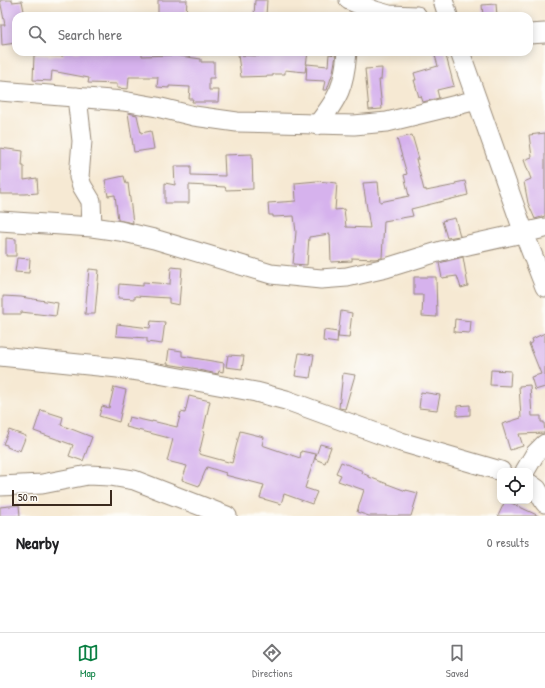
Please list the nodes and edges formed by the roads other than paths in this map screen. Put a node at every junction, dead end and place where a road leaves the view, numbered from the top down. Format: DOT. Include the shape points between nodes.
graph roads {
  1 [pos="338,0"];
  2 [pos="349,0"];
  3 [pos="443,0"];
  4 [pos="343,12"];
  5 [pos="378,12"];
  6 [pos="447,12"];
  7 [pos="545,33"];
  8 [pos="533,34"];
  9 [pos="347,56"];
  10 [pos="461,56"];
  11 [pos="0,91"];
  12 [pos="77,96"];
  13 [pos="477,100"];
  14 [pos="317,125"];
  15 [pos="0,221"];
  16 [pos="92,227"];
  17 [pos="545,228"];
  18 [pos="524,233"];
  19 [pos="545,287"];
  20 [pos="0,356"];
  21 [pos="545,444"];
  22 [pos="527,468"];
  23 [pos="497,470"];
  24 [pos="0,486"];
  25 [pos="533,486"];
  26 [pos="545,503"];
  27 [pos="227,516"];
  1 -- 4 [label="street"];
  2 -- 5 [label="street"];
  3 -- 6 [label="street"];
  7 -- 8 [label="street"];
  9 -- 14 [label="street" via="341,90"];
  10 -- 13 [label="street"];
  11 -- 12 [label="street"];
  12 -- 14 [label="street" via="123,101 237,122"];
  12 -- 16 [label="street" via="82,141 79,177 90,201"];
  13 -- 14 [label="street" via="387,122"];
  13 -- 18 [label="street"];
  15 -- 16 [label="street"];
  16 -- 18 [label="street" via="154,238 271,274 321,279 347,277 441,251"];
  17 -- 18 [label="street"];
  18 -- 19 [label="street"];
  20 -- 23 [label="street" via="118,368 256,392 286,400 401,442"];
  21 -- 22 [label="street"];
  24 -- 27 [label="street" via="42,484 88,475 110,476 134,480"];
  25 -- 26 [label="street"];
}
